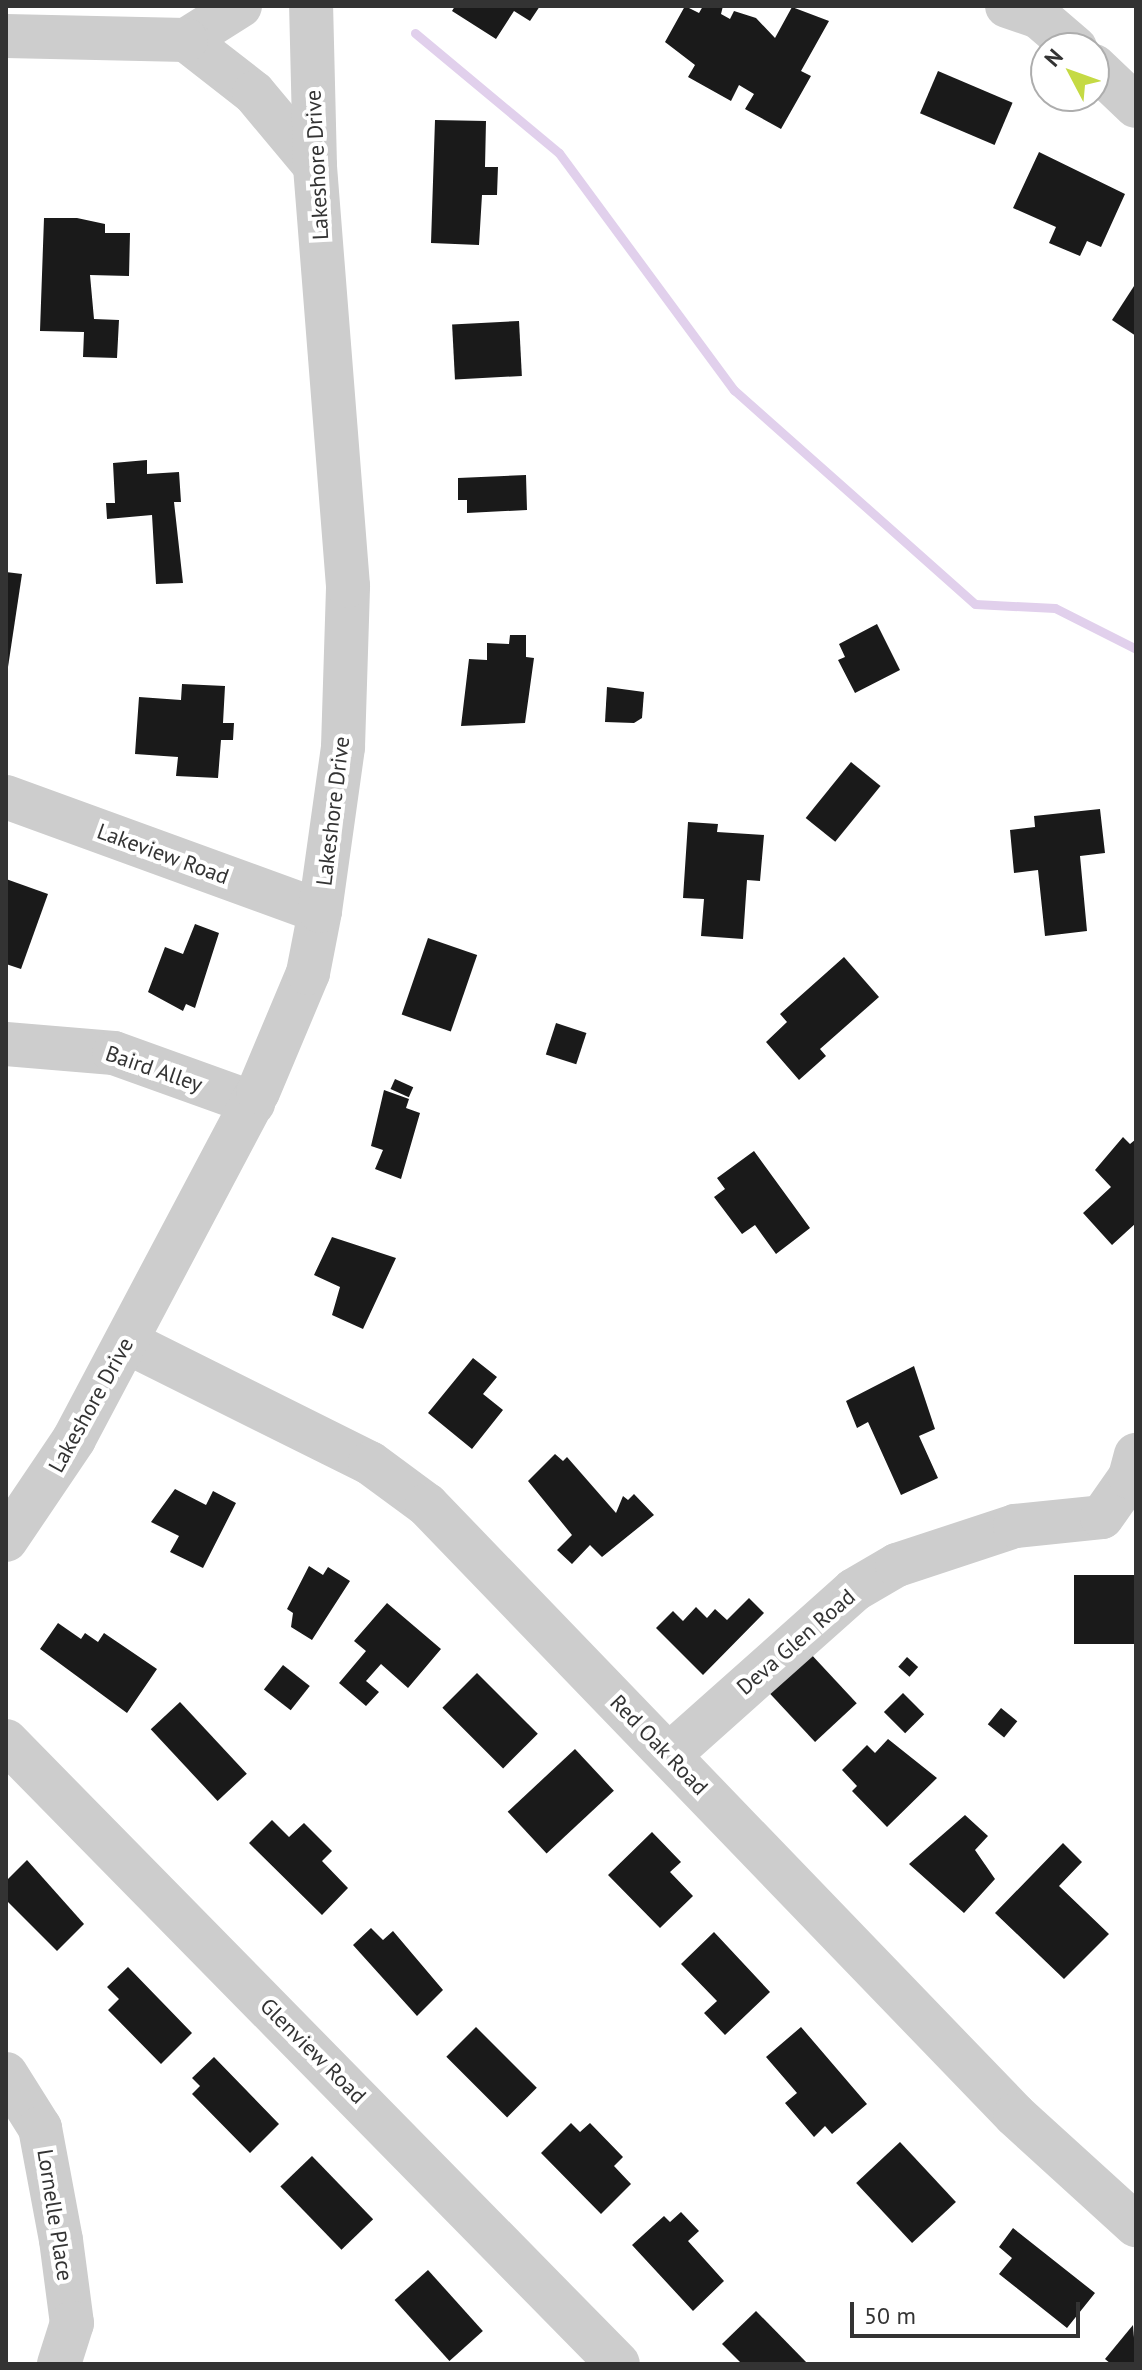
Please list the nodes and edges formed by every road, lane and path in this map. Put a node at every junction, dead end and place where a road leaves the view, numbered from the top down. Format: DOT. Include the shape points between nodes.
graph roads {
  1 [pos="240,6"];
  2 [pos="311,6"];
  3 [pos="1007,6"];
  4 [pos="1056,32"];
  5 [pos="6,36"];
  6 [pos="186,40"];
  7 [pos="1110,81"];
  8 [pos="1136,106"];
  9 [pos="315,166"];
  10 [pos="6,797"];
  11 [pos="320,911"];
  12 [pos="6,1044"];
  13 [pos="253,1103"];
  14 [pos="127,1342"];
  15 [pos="1136,1455"];
  16 [pos="6,1540"];
  17 [pos="6,1741"];
  18 [pos="669,1755"];
  19 [pos="6,2074"];
  20 [pos="1136,2225"];
  21 [pos="59,2364"];
  22 [pos="618,2364"];
  1 -- 6 [label="street"];
  2 -- 9 [label="street, Lakeshore Drive"];
  3 -- 4 [label="street" via="1039,17"];
  5 -- 6 [label="street"];
  6 -- 9 [label="street" via="254,93"];
  7 -- 8 [label="street"];
  9 -- 11 [label="street, Lakeshore Drive" via="348,586 343,747"];
  10 -- 11 [label="street, Lakeview Road"];
  11 -- 13 [label="street, Lakeshore Drive" via="308,973"];
  12 -- 13 [label="street, Baird Alley" via="114,1053"];
  13 -- 14 [label="street, Lakeshore Drive"];
  14 -- 16 [label="street, Lakeshore Drive" via="67,1450"];
  14 -- 18 [label="street, Red Oak Road" via="370,1463 427,1505"];
  15 -- 18 [label="street, Deva Glen Road" via="1130,1477 1102,1517 1015,1526 897,1565 854,1590"];
  17 -- 22 [label="street, Glenview Road"];
  18 -- 20 [label="street, Red Oak Road" via="1015,2115"];
  19 -- 21 [label="street, Lornelle Place" via="40,2128 46,2156 72,2323"];
}
